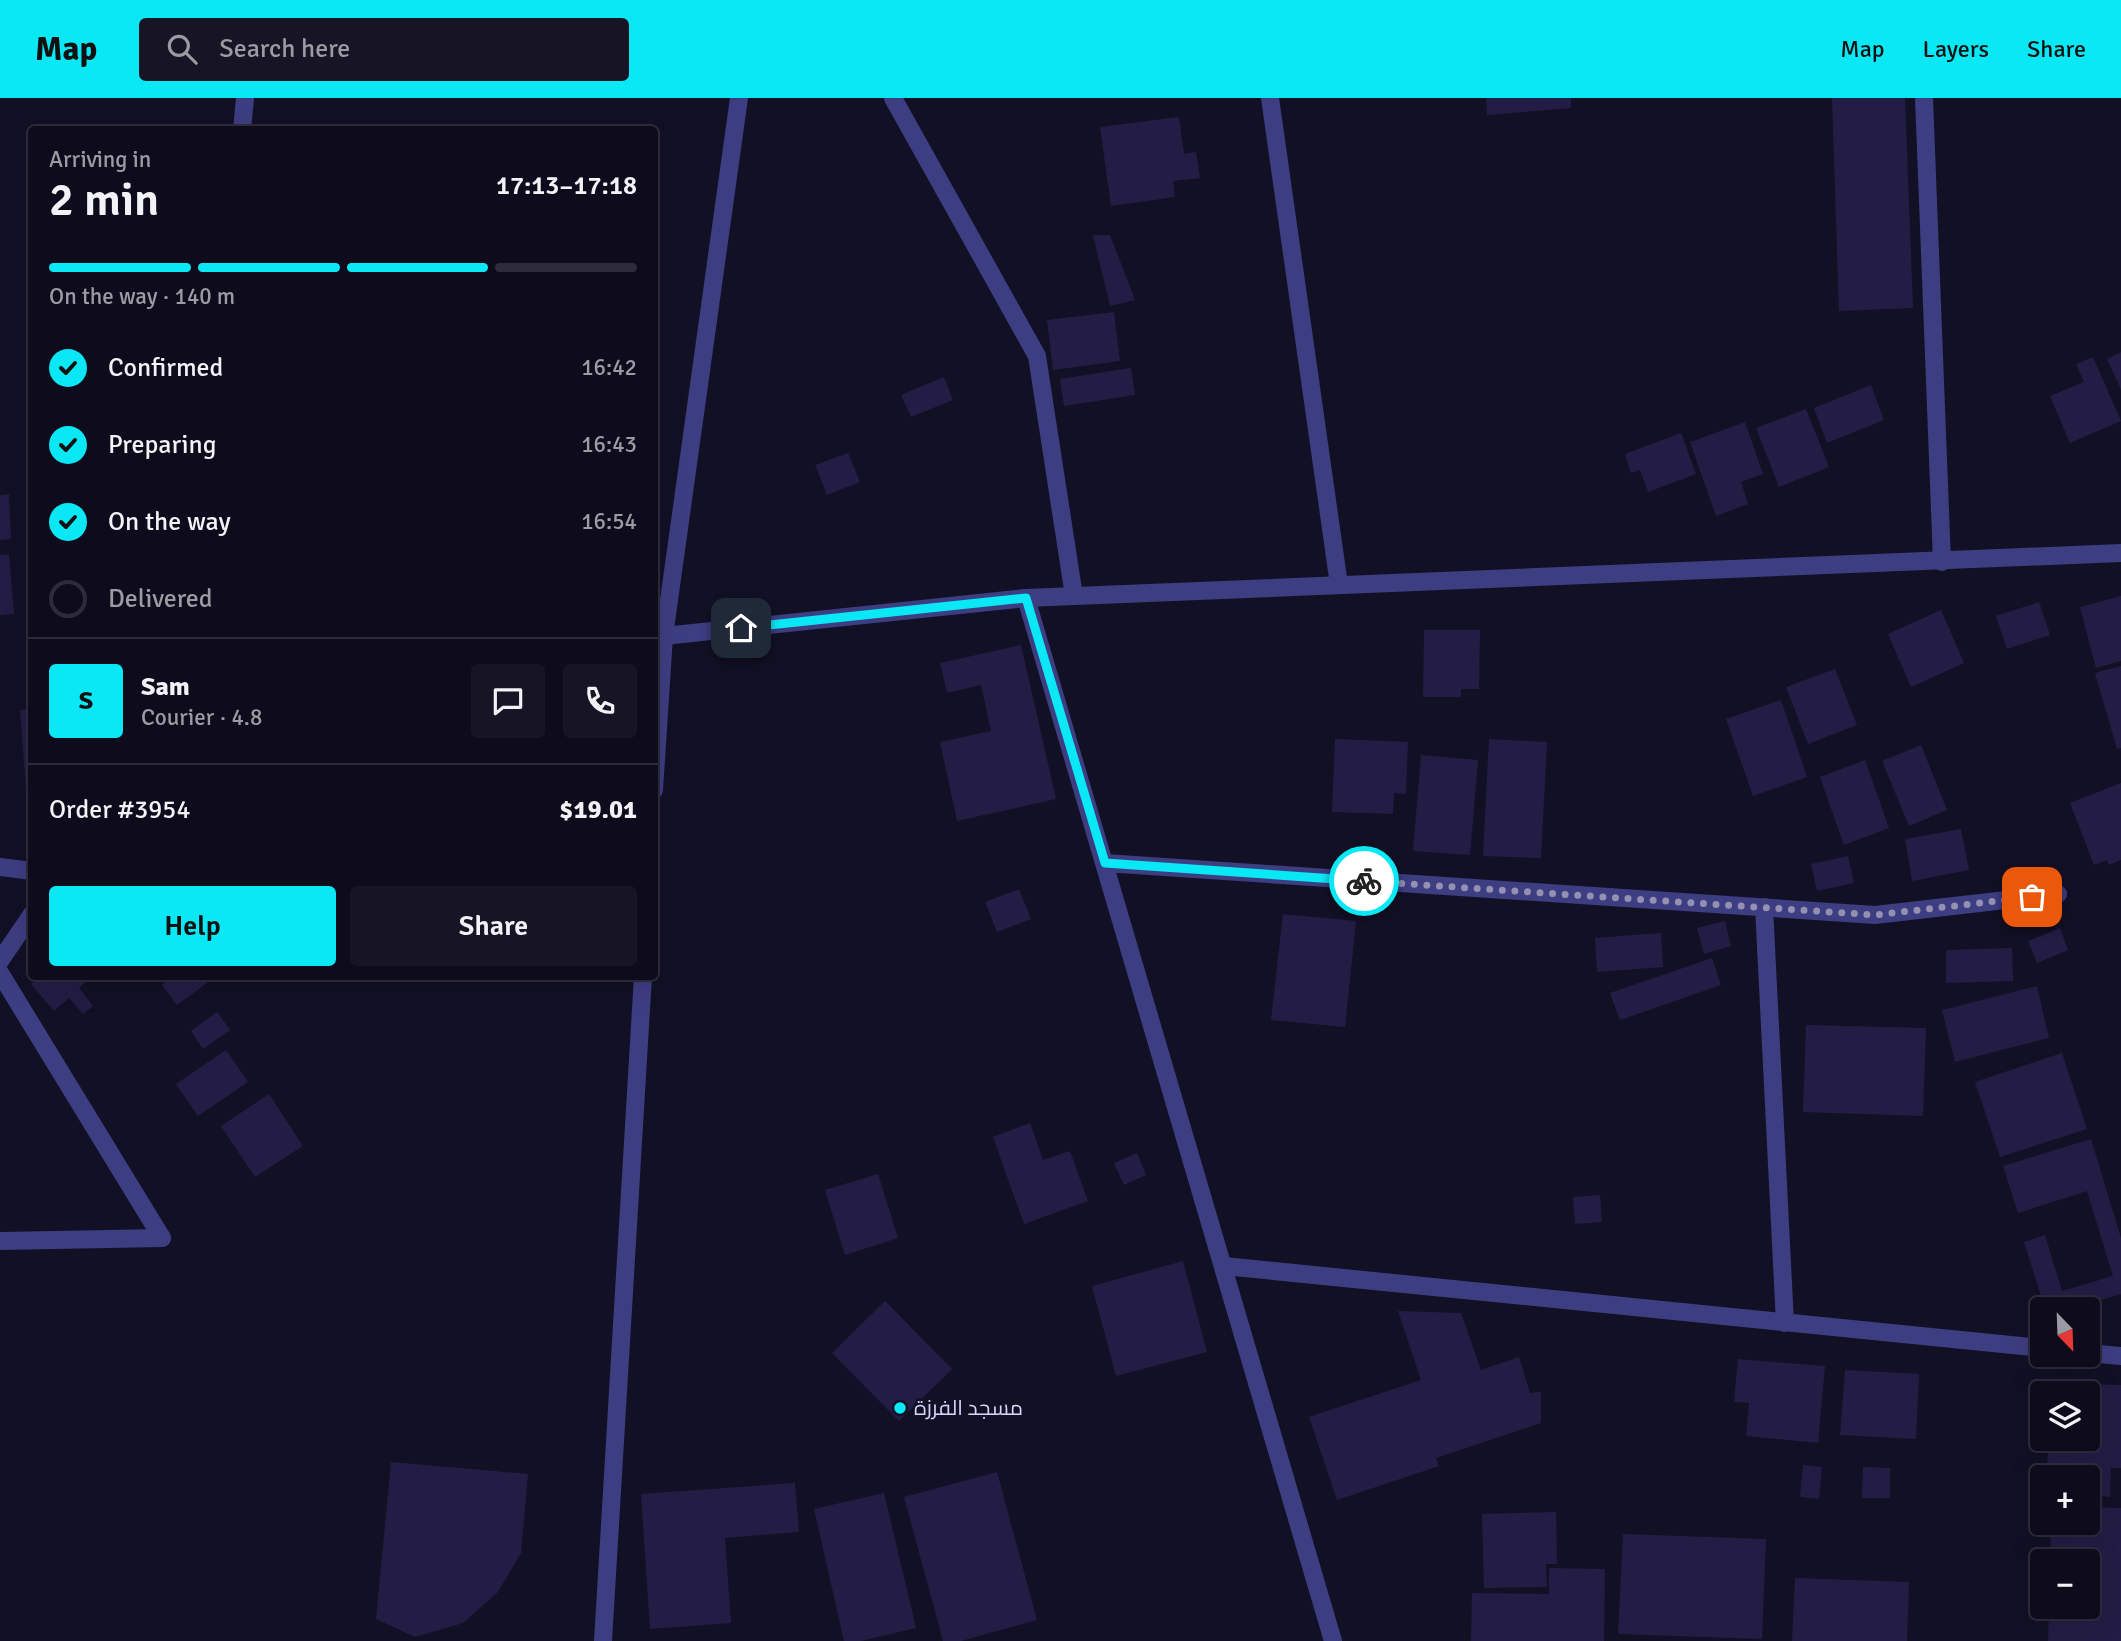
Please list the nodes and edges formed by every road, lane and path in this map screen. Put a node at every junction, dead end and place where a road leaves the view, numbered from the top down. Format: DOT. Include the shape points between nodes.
graph roads {
  1 [pos="245,98"];
  2 [pos="739,98"];
  3 [pos="893,98"];
  4 [pos="1269,98"];
  5 [pos="1924,98"];
  6 [pos="242,126"];
  7 [pos="2121,554"];
  8 [pos="1942,562"];
  9 [pos="1339,585"];
  10 [pos="1074,596"];
  11 [pos="1026,598"];
  12 [pos="664,636"];
  13 [pos="658,728"];
  14 [pos="1105,863"];
  15 [pos="0,867"];
  16 [pos="28,870"];
  17 [pos="2058,894"];
  18 [pos="1763,907"];
  19 [pos="28,920"];
  20 [pos="0,961"];
  21 [pos="0,973"];
  22 [pos="643,980"];
  23 [pos="0,1241"];
  24 [pos="1224,1266"];
  25 [pos="1785,1322"];
  26 [pos="2030,1347"];
  27 [pos="2100,1354"];
  28 [pos="2121,1356"];
  29 [pos="603,1641"];
  30 [pos="1333,1641"];
  1 -- 6 [label="street"];
  2 -- 12 [label="street"];
  3 -- 10 [label="street" via="1037,356"];
  4 -- 9 [label="street"];
  5 -- 8 [label="street"];
  7 -- 8 [label="street"];
  8 -- 9 [label="street"];
  9 -- 10 [label="street"];
  10 -- 11 [label="street"];
  11 -- 12 [label="street"];
  11 -- 14 [label="street"];
  12 -- 13 [label="street"];
  14 -- 18 [label="street"];
  14 -- 24 [label="street"];
  15 -- 16 [label="street"];
  17 -- 18 [label="street" via="1875,915"];
  18 -- 25 [label="street"];
  19 -- 20 [label="street"];
  21 -- 23 [label="street" via="162,1237"];
  22 -- 29 [label="street"];
  24 -- 25 [label="street"];
  24 -- 30 [label="street"];
  25 -- 26 [label="street"];
  27 -- 28 [label="street"];
}
